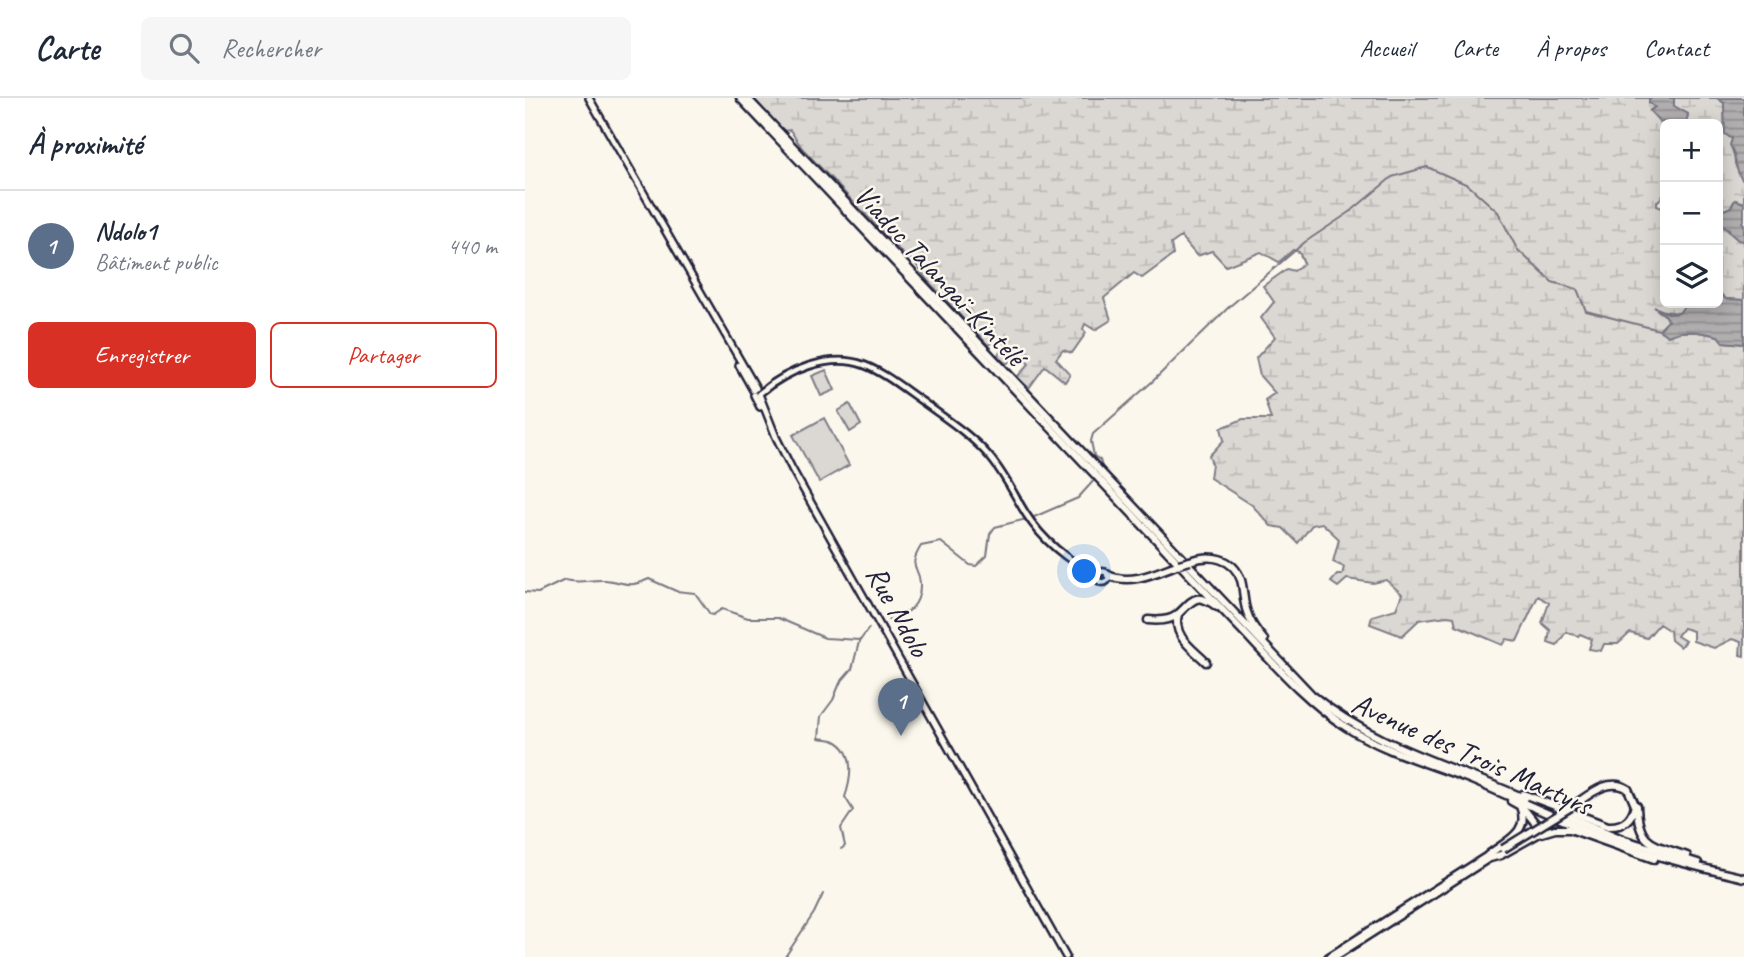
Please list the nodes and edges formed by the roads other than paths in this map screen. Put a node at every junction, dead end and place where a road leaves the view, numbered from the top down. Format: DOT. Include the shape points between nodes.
graph roads {
  1 [pos="589,98"];
  2 [pos="740,98"];
  3 [pos="747,98"];
  4 [pos="756,391"];
  5 [pos="1107,482"];
  6 [pos="1108,575"];
  7 [pos="1178,614"];
  8 [pos="1148,620"];
  9 [pos="1234,622"];
  10 [pos="1206,662"];
  11 [pos="1283,664"];
  12 [pos="1452,773"];
  13 [pos="1500,788"];
  14 [pos="1520,806"];
  15 [pos="1636,806"];
  16 [pos="1555,829"];
  17 [pos="1489,857"];
  18 [pos="1680,863"];
  19 [pos="1708,866"];
  20 [pos="1744,876"];
  21 [pos="1066,957"];
  22 [pos="1328,957"];
  23 [pos="1335,957"];
  1 -- 4 [label="main road, Rue Ndolo"];
  2 -- 5 [label="highway, Viaduc Talangaï-Kintélé"];
  3 -- 5 [label="highway, Viaduc Talangaï-Kintélé"];
  4 -- 6 [label="street" via="825,362 866,366 972,439 1055,548 1100,581 1104,583"];
  4 -- 21 [label="main road, Rue Ndolo" via="773,431"];
  5 -- 9 [label="highway, Avenue des Trois Martyrs"];
  5 -- 11 [label="highway, Avenue des Trois Martyrs"];
  6 -- 11 [label="highway, bridge" via="1136,579 1205,556 1225,561 1240,577 1250,622"];
  7 -- 8 [label="highway" via="1167,620"];
  7 -- 9 [label="highway" via="1189,602 1203,599"];
  7 -- 10 [label="highway" via="1180,636"];
  9 -- 12 [label="highway, Avenue des Trois Martyrs" via="1294,683 1348,728 1383,747"];
  11 -- 13 [label="highway, Avenue des Trois Martyrs" via="1312,695 1353,725"];
  12 -- 14 [label="highway"];
  12 -- 18 [label="highway, Avenue des Trois Martyrs" via="1607,839"];
  13 -- 15 [label="highway" via="1608,826 1627,821"];
  13 -- 19 [label="highway, Avenue des Trois Martyrs" via="1625,840"];
  14 -- 16 [label="highway" via="1536,824"];
  14 -- 17 [label="highway" via="1524,817 1521,829"];
  15 -- 17 [label="highway, bridge" via="1628,789 1614,783 1601,787"];
  15 -- 19 [label="highway" via="1643,837"];
  16 -- 17 [label="highway"];
  16 -- 18 [label="highway" via="1577,830 1639,855"];
  17 -- 22 [label="main road"];
  17 -- 23 [label="main road"];
  18 -- 20 [label="highway, Avenue des Trois Martyrs"];
  19 -- 20 [label="highway, Avenue des Trois Martyrs"];
}
